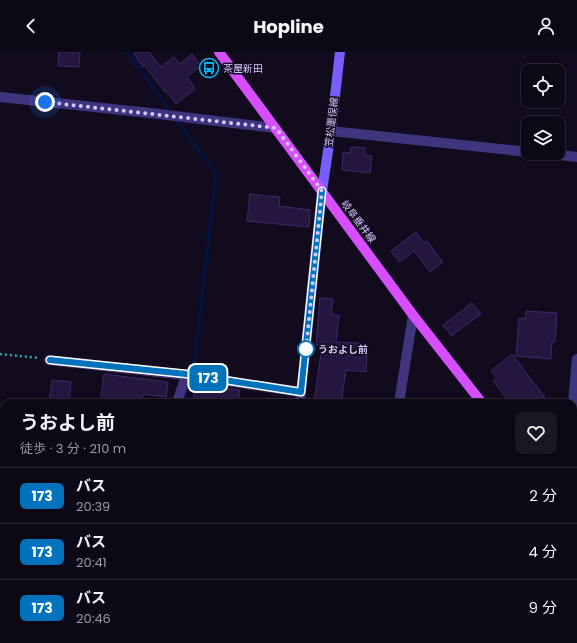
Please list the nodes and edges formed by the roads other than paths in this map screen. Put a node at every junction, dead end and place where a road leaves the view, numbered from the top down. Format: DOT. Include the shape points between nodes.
graph roads {
  1 [pos="219,52"];
  2 [pos="340,52"];
  3 [pos="0,98"];
  4 [pos="276,128"];
  5 [pos="331,131"];
  6 [pos="521,151"];
  7 [pos="565,156"];
  8 [pos="577,157"];
  9 [pos="322,191"];
  10 [pos="413,315"];
  11 [pos="577,359"];
  12 [pos="50,360"];
  13 [pos="186,374"];
  14 [pos="301,392"];
  15 [pos="177,399"];
  16 [pos="300,399"];
  17 [pos="400,399"];
  18 [pos="479,399"];
  19 [pos="573,399"];
  1 -- 4 [label="main road, 岐阜垂井線"];
  2 -- 5 [label="main road, 笠松墨俣線"];
  3 -- 4 [label="street"];
  4 -- 9 [label="main road, 岐阜垂井線"];
  5 -- 6 [label="street"];
  5 -- 9 [label="main road, 笠松墨俣線"];
  7 -- 8 [label="street"];
  9 -- 10 [label="main road, 岐阜垂井線"];
  9 -- 14 [label="street"];
  10 -- 17 [label="street"];
  10 -- 18 [label="main road, 岐阜垂井線"];
  11 -- 19 [label="street"];
  12 -- 13 [label="street"];
  13 -- 14 [label="street"];
  13 -- 15 [label="street"];
  14 -- 16 [label="street"];
}
